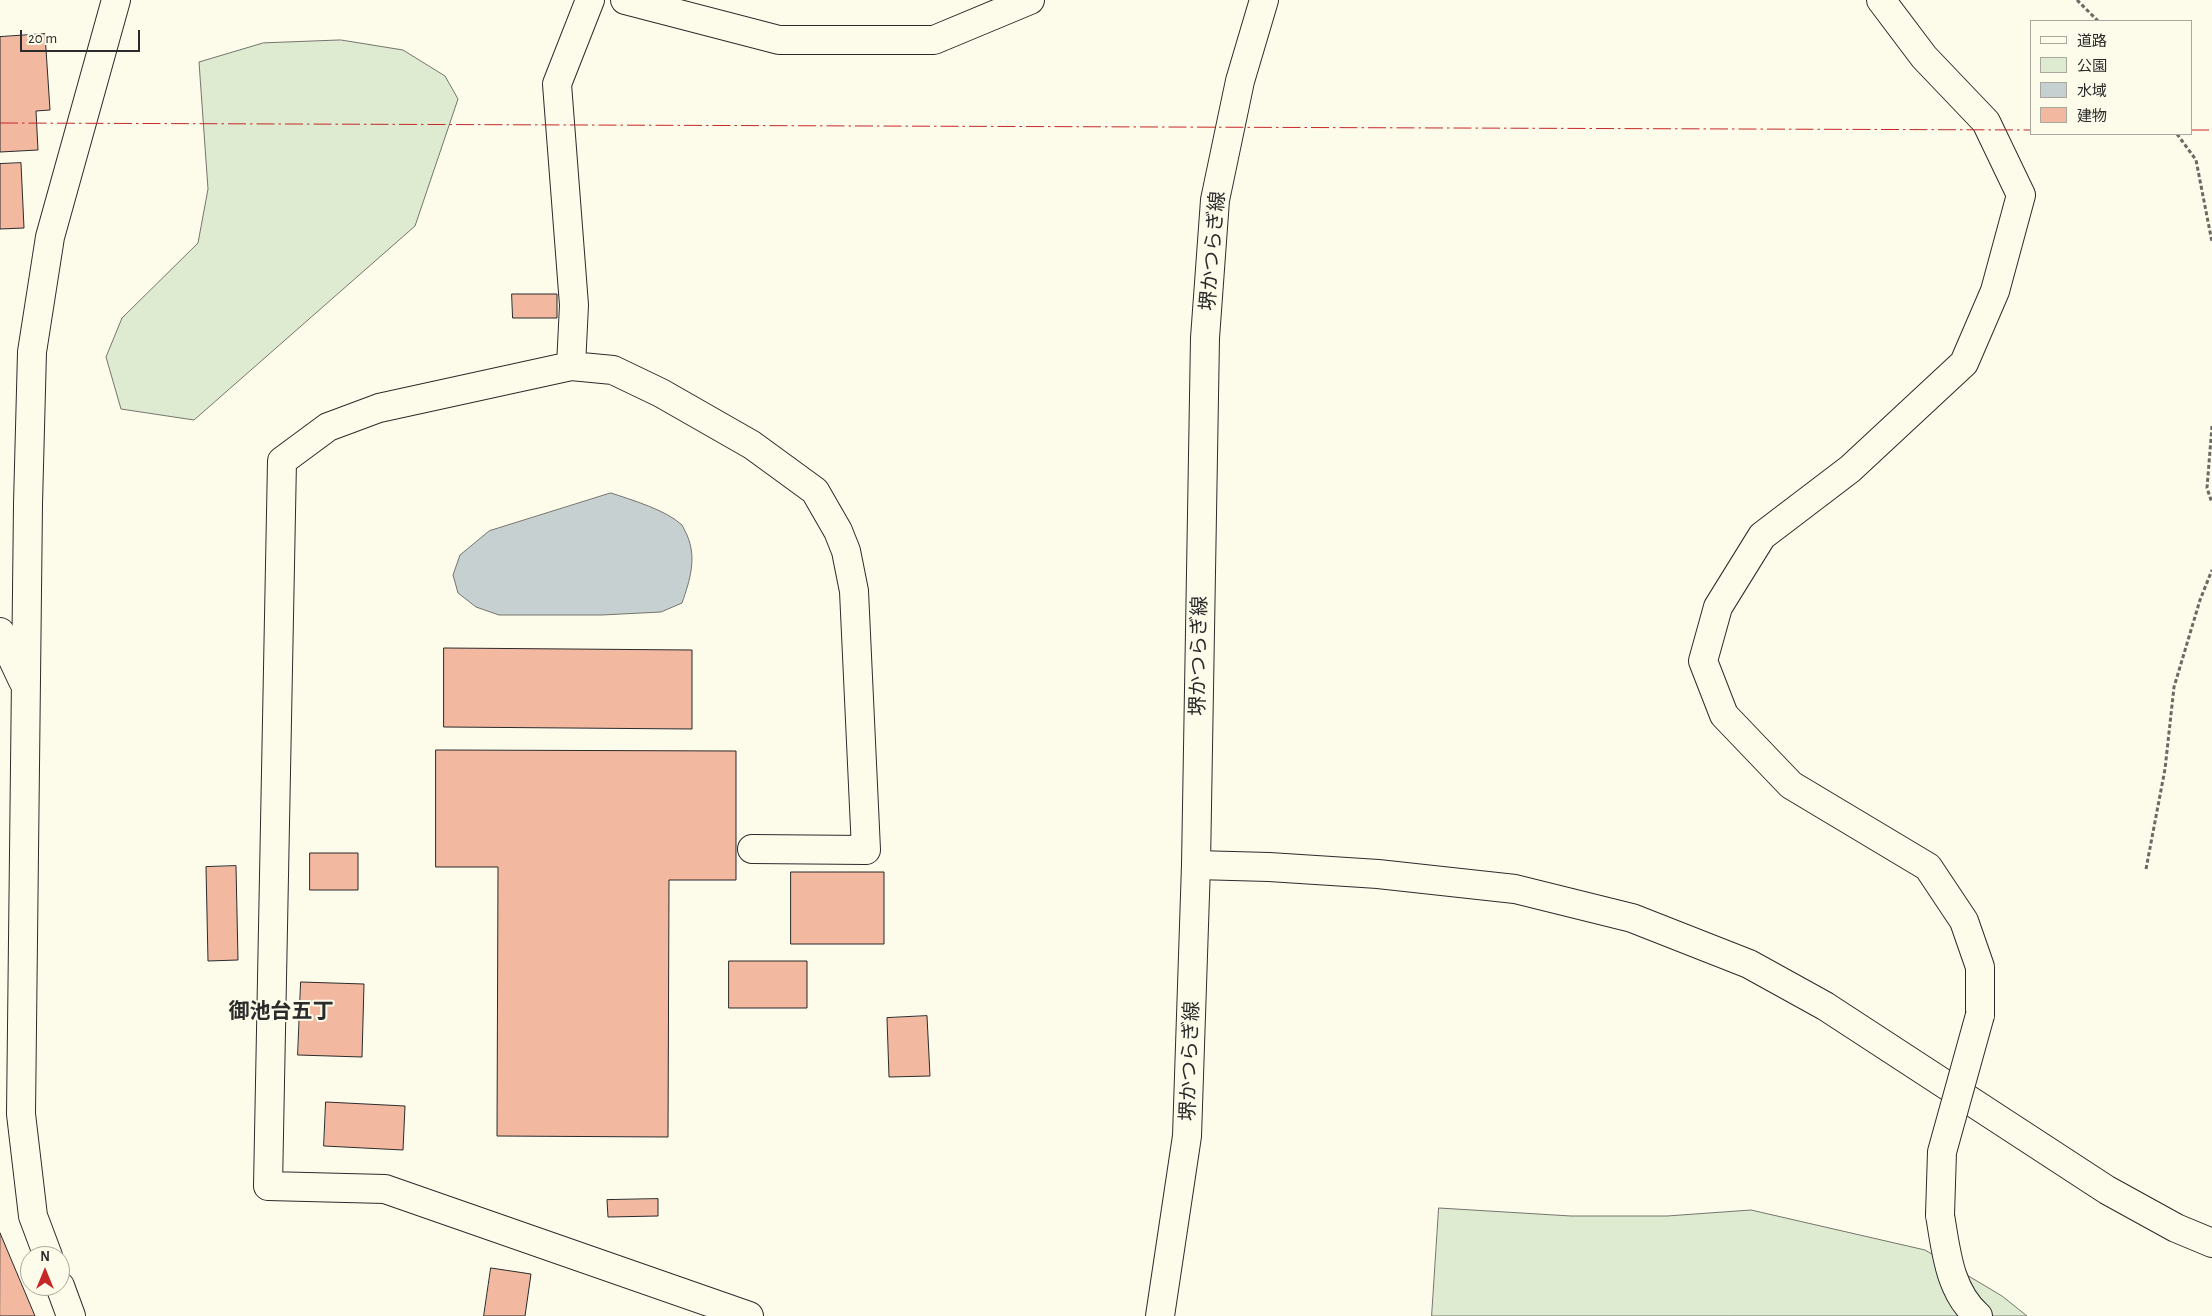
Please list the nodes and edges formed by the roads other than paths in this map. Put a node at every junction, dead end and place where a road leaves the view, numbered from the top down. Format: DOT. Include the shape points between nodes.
graph roads {
  1 [pos="116,0"];
  2 [pos="590,0"];
  3 [pos="625,0"];
  4 [pos="1030,0"];
  5 [pos="1264,0"];
  6 [pos="1881,0"];
  7 [pos="571,366"];
  8 [pos="0,632"];
  9 [pos="26,687"];
  10 [pos="752,849"];
  11 [pos="1196,865"];
  12 [pos="2212,1244"];
  13 [pos="44,1246"];
  14 [pos="64,1296"];
  15 [pos="71,1316"];
  16 [pos="749,1316"];
  17 [pos="1160,1316"];
  18 [pos="1978,1316"];
  1 -- 9 [label="street" via="50,237 32,352"];
  2 -- 7 [label="street" via="557,84 574,305"];
  3 -- 4 [label="street" via="780,40 934,40"];
  5 -- 11 [label="street, 堺かつらぎ線" via="1240,81 1216,200 1205,338"];
  6 -- 18 [label="street, bridge" via="1924,57 1986,122 2021,195 1998,281 1964,363 1850,470 1762,536 1718,607 1703,661 1724,715 1790,785 1928,867 1964,921 1980,967 1980,1015 1942,1152 1940,1215 1950,1272 1967,1307"];
  7 -- 10 [label="street" via="613,370 661,393 752,446 815,491 846,551 854,591 866,850"];
  7 -- 16 [label="street" via="379,408 328,427 282,461 268,1186 385,1189"];
  8 -- 9 [label="street"];
  9 -- 13 [label="street" via="21,1114 33,1216"];
  11 -- 12 [label="street" via="1269,866 1515,888 1632,918 1749,964 1825,1006 2107,1190"];
  11 -- 17 [label="street, 堺かつらぎ線" via="1187,1136"];
  14 -- 15 [label="street"];
}
